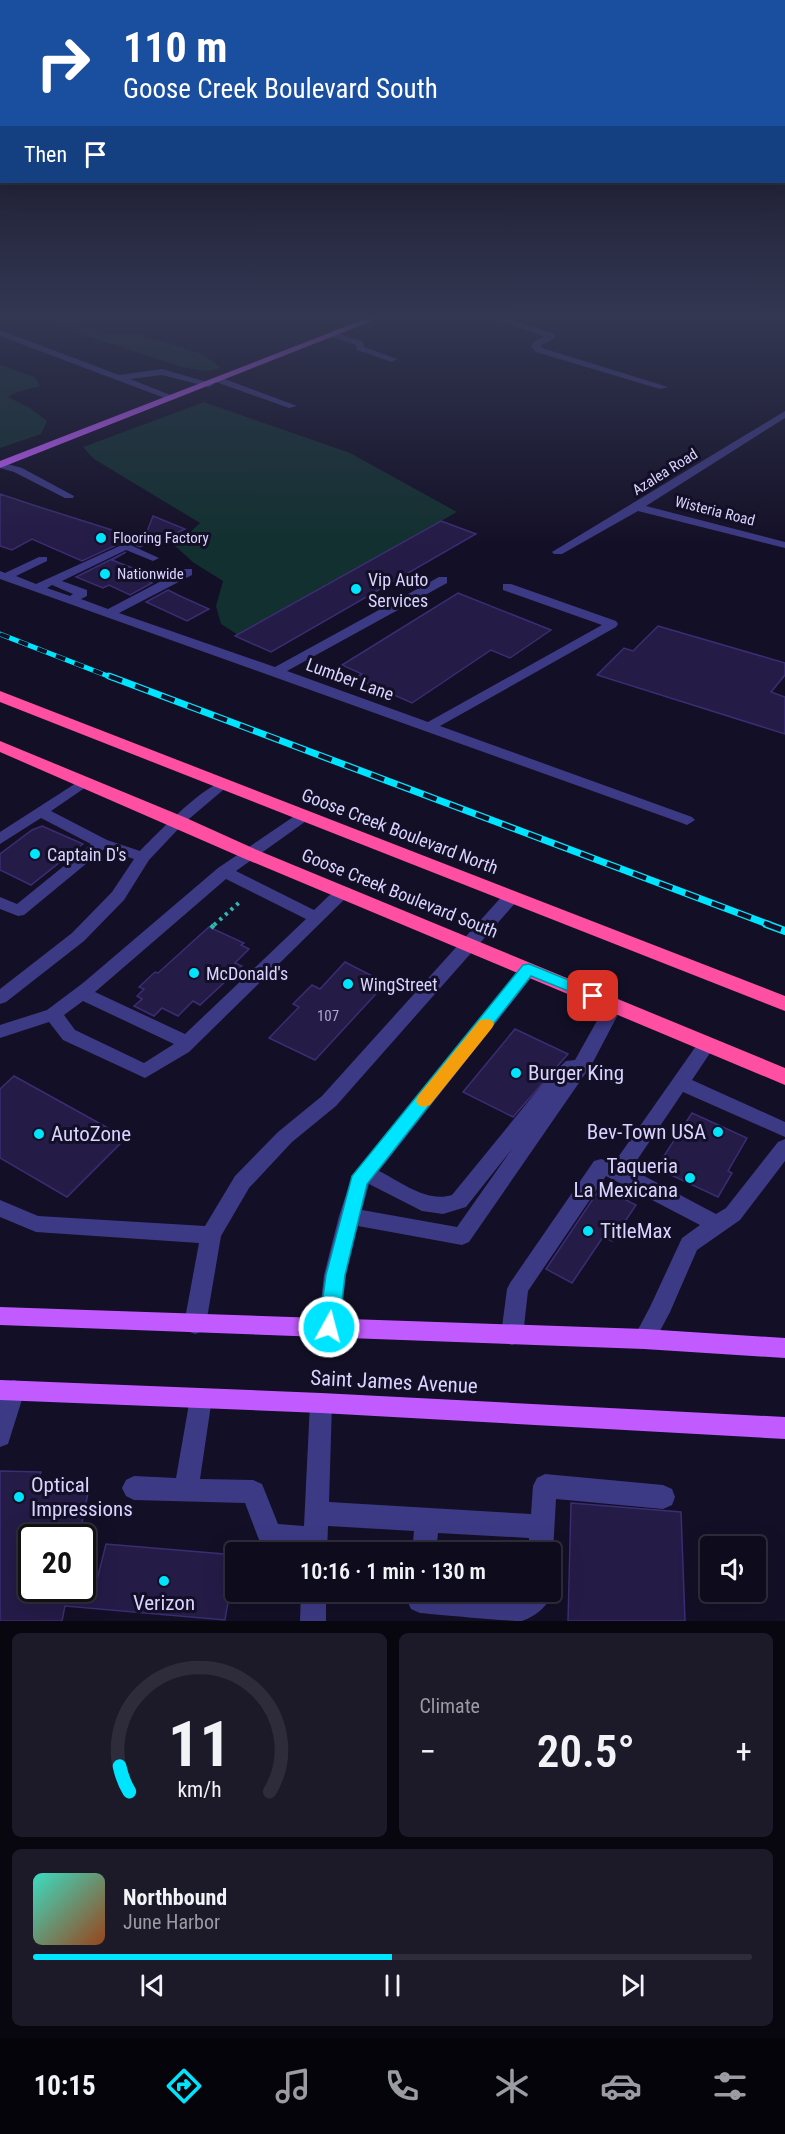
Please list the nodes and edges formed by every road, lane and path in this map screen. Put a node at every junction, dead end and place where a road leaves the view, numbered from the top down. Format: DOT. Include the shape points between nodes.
graph roads {
  1 [pos="165,395"];
  2 [pos="182,395"];
  3 [pos="257,395"];
  4 [pos="173,398"];
  5 [pos="292,405"];
  6 [pos="785,414"];
  7 [pos="0,465"];
  8 [pos="69,496"];
  9 [pos="637,507"];
  10 [pos="785,545"];
  11 [pos="558,552"];
  12 [pos="153,558"];
  13 [pos="43,559"];
  14 [pos="188,572"];
  15 [pos="3,576"];
  16 [pos="443,580"];
  17 [pos="52,581"];
  18 [pos="507,587"];
  19 [pos="37,588"];
  20 [pos="70,600"];
  21 [pos="109,614"];
  22 [pos="276,672"];
  23 [pos="0,696"];
  24 [pos="429,727"];
  25 [pos="0,746"];
  26 [pos="84,782"];
  27 [pos="222,785"];
  28 [pos="41,812"];
  29 [pos="304,816"];
  30 [pos="178,820"];
  31 [pos="687,820"];
  32 [pos="0,839"];
  33 [pos="102,843"];
  34 [pos="250,854"];
  35 [pos="143,857"];
  36 [pos="224,872"];
  37 [pos="256,888"];
  38 [pos="344,892"];
  39 [pos="511,897"];
  40 [pos="0,902"];
  41 [pos="316,917"];
  42 [pos="212,928"];
  43 [pos="470,945"];
  44 [pos="529,969"];
  45 [pos="82,993"];
  46 [pos="0,998"];
  47 [pos="785,1004"];
  48 [pos="614,1005"];
  49 [pos="53,1014"];
  50 [pos="0,1032"];
  51 [pos="188,1043"];
  52 [pos="707,1044"];
  53 [pos="590,1051"];
  54 [pos="785,1077"];
  55 [pos="680,1083"];
  56 [pos="785,1130"];
  57 [pos="785,1146"];
  58 [pos="618,1172"];
  59 [pos="366,1173"];
  60 [pos="0,1208"];
  61 [pos="349,1216"];
  62 [pos="718,1225"];
  63 [pos="211,1235"];
  64 [pos="0,1316"];
  65 [pos="195,1324"];
  66 [pos="329,1327"];
  67 [pos="512,1335"];
  68 [pos="644,1339"];
  69 [pos="785,1348"];
  70 [pos="7,1390"];
  71 [pos="201,1398"];
  72 [pos="321,1403"];
  73 [pos="785,1428"];
  74 [pos="0,1436"];
  75 [pos="134,1488"];
  76 [pos="186,1490"];
  77 [pos="663,1497"];
  78 [pos="317,1513"];
  79 [pos="427,1520"];
  80 [pos="542,1527"];
  81 [pos="298,1542"];
  82 [pos="316,1542"];
  83 [pos="425,1542"];
  84 [pos="541,1542"];
  85 [pos="313,1602"];
  86 [pos="442,1602"];
  87 [pos="528,1602"];
  88 [pos="312,1621"];
  1 -- 4 [label="street"];
  2 -- 4 [label="main road"];
  3 -- 5 [label="street"];
  4 -- 7 [label="main road"];
  6 -- 9 [label="street, Azalea Road"];
  7 -- 8 [label="street"];
  9 -- 10 [label="street, Wisteria Road"];
  9 -- 11 [label="street, Azalea Road"];
  12 -- 17 [label="street" via="126,546"];
  13 -- 15 [label="street"];
  14 -- 21 [label="street"];
  15 -- 19 [label="street, Lumber Lane"];
  16 -- 22 [label="street"];
  17 -- 19 [label="street"];
  17 -- 20 [label="street" via="83,593"];
  18 -- 24 [label="street" via="612,624"];
  19 -- 20 [label="street, Lumber Lane"];
  20 -- 21 [label="street, Lumber Lane"];
  21 -- 22 [label="street, Lumber Lane"];
  22 -- 24 [label="street, Lumber Lane"];
  23 -- 27 [label="highway, Goose Creek Boulevard North"];
  24 -- 31 [label="street, Lumber Lane"];
  25 -- 26 [label="highway, Goose Creek Boulevard South"];
  26 -- 28 [label="street"];
  26 -- 30 [label="highway, Goose Creek Boulevard South"];
  27 -- 29 [label="highway, Goose Creek Boulevard North"];
  27 -- 30 [label="street"];
  28 -- 32 [label="street"];
  28 -- 33 [label="street"];
  29 -- 34 [label="street"];
  29 -- 39 [label="highway, Goose Creek Boulevard North"];
  30 -- 34 [label="highway, Goose Creek Boulevard South"];
  30 -- 35 [label="street"];
  33 -- 35 [label="street"];
  33 -- 40 [label="street" via="18,911"];
  34 -- 36 [label="street"];
  34 -- 38 [label="highway, Goose Creek Boulevard South"];
  35 -- 46 [label="street" via="118,896 78,936"];
  36 -- 37 [label="street"];
  36 -- 45 [label="street"];
  37 -- 41 [label="street"];
  37 -- 42 [label="path"];
  38 -- 41 [label="street"];
  38 -- 43 [label="highway, Goose Creek Boulevard South"];
  39 -- 43 [label="street"];
  39 -- 47 [label="highway, Goose Creek Boulevard North"];
  41 -- 51 [label="street"];
  43 -- 44 [label="highway, Goose Creek Boulevard South"];
  43 -- 63 [label="street" via="329,1101 285,1137 242,1182"];
  44 -- 48 [label="highway, Goose Creek Boulevard South"];
  44 -- 59 [label="street"];
  45 -- 49 [label="street"];
  45 -- 51 [label="street"];
  48 -- 52 [label="highway, Goose Creek Boulevard South"];
  48 -- 53 [label="street"];
  49 -- 50 [label="street"];
  49 -- 51 [label="street" via="69,1035 145,1071"];
  52 -- 54 [label="highway, Goose Creek Boulevard South"];
  52 -- 55 [label="street"];
  53 -- 59 [label="street" via="552,1086 459,1201 429,1205"];
  53 -- 61 [label="street" via="462,1236"];
  55 -- 56 [label="street"];
  55 -- 58 [label="street"];
  57 -- 62 [label="street" via="734,1214"];
  58 -- 62 [label="street"];
  58 -- 67 [label="street" via="601,1167 518,1289"];
  59 -- 61 [label="street" via="358,1182"];
  60 -- 63 [label="street" via="36,1224"];
  61 -- 66 [label="street" via="335,1275"];
  62 -- 68 [label="street" via="689,1244"];
  63 -- 65 [label="street"];
  64 -- 65 [label="main road"];
  65 -- 66 [label="main road"];
  66 -- 67 [label="main road"];
  67 -- 68 [label="main road"];
  68 -- 69 [label="main road"];
  70 -- 71 [label="main road, Saint James Avenue"];
  70 -- 74 [label="street"];
  71 -- 72 [label="main road, Saint James Avenue"];
  71 -- 76 [label="street"];
  72 -- 73 [label="main road, Saint James Avenue"];
  72 -- 78 [label="street"];
  75 -- 76 [label="street"];
  76 -- 81 [label="street" via="253,1492 270,1536"];
  77 -- 80 [label="street" via="545,1486"];
  78 -- 79 [label="street"];
  78 -- 82 [label="street"];
  79 -- 80 [label="street"];
  79 -- 83 [label="street"];
  80 -- 84 [label="street"];
  85 -- 88 [label="street"];
  86 -- 87 [label="street" via="519,1609"];
}
